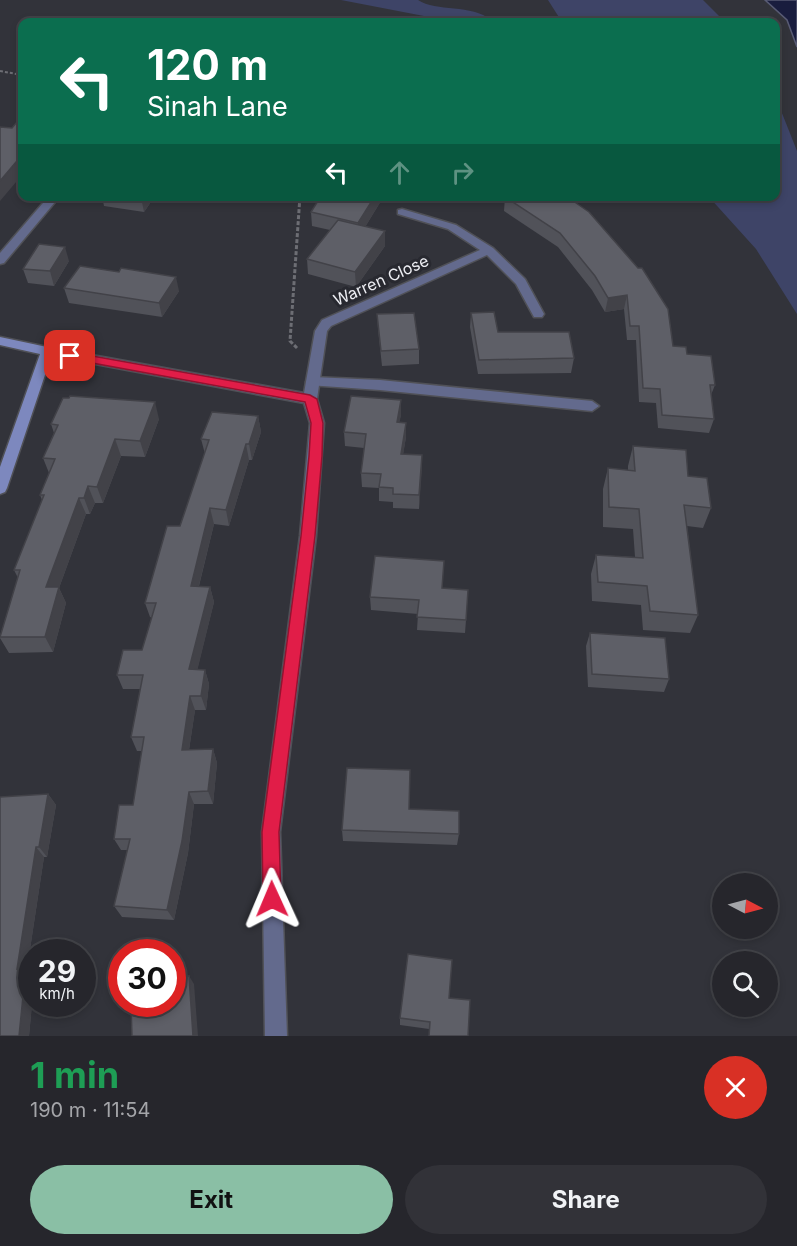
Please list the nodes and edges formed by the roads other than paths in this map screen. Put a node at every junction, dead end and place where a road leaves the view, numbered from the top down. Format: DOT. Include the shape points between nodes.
graph roads {
  1 [pos="51,201"];
  2 [pos="402,212"];
  3 [pos="489,250"];
  4 [pos="0,260"];
  5 [pos="537,314"];
  6 [pos="0,341"];
  7 [pos="47,351"];
  8 [pos="312,391"];
  9 [pos="592,406"];
  10 [pos="0,488"];
  11 [pos="276,1036"];
  1 -- 4 [label="street"];
  2 -- 3 [label="street" via="452,227"];
  3 -- 5 [label="street" via="521,282"];
  3 -- 8 [label="street, Warren Close" via="326,323 321,331"];
  6 -- 7 [label="street"];
  7 -- 8 [label="street"];
  7 -- 10 [label="street"];
  8 -- 9 [label="street" via="403,386"];
  8 -- 11 [label="street, Warren Close" via="317,423 310,513 271,832"];
}
